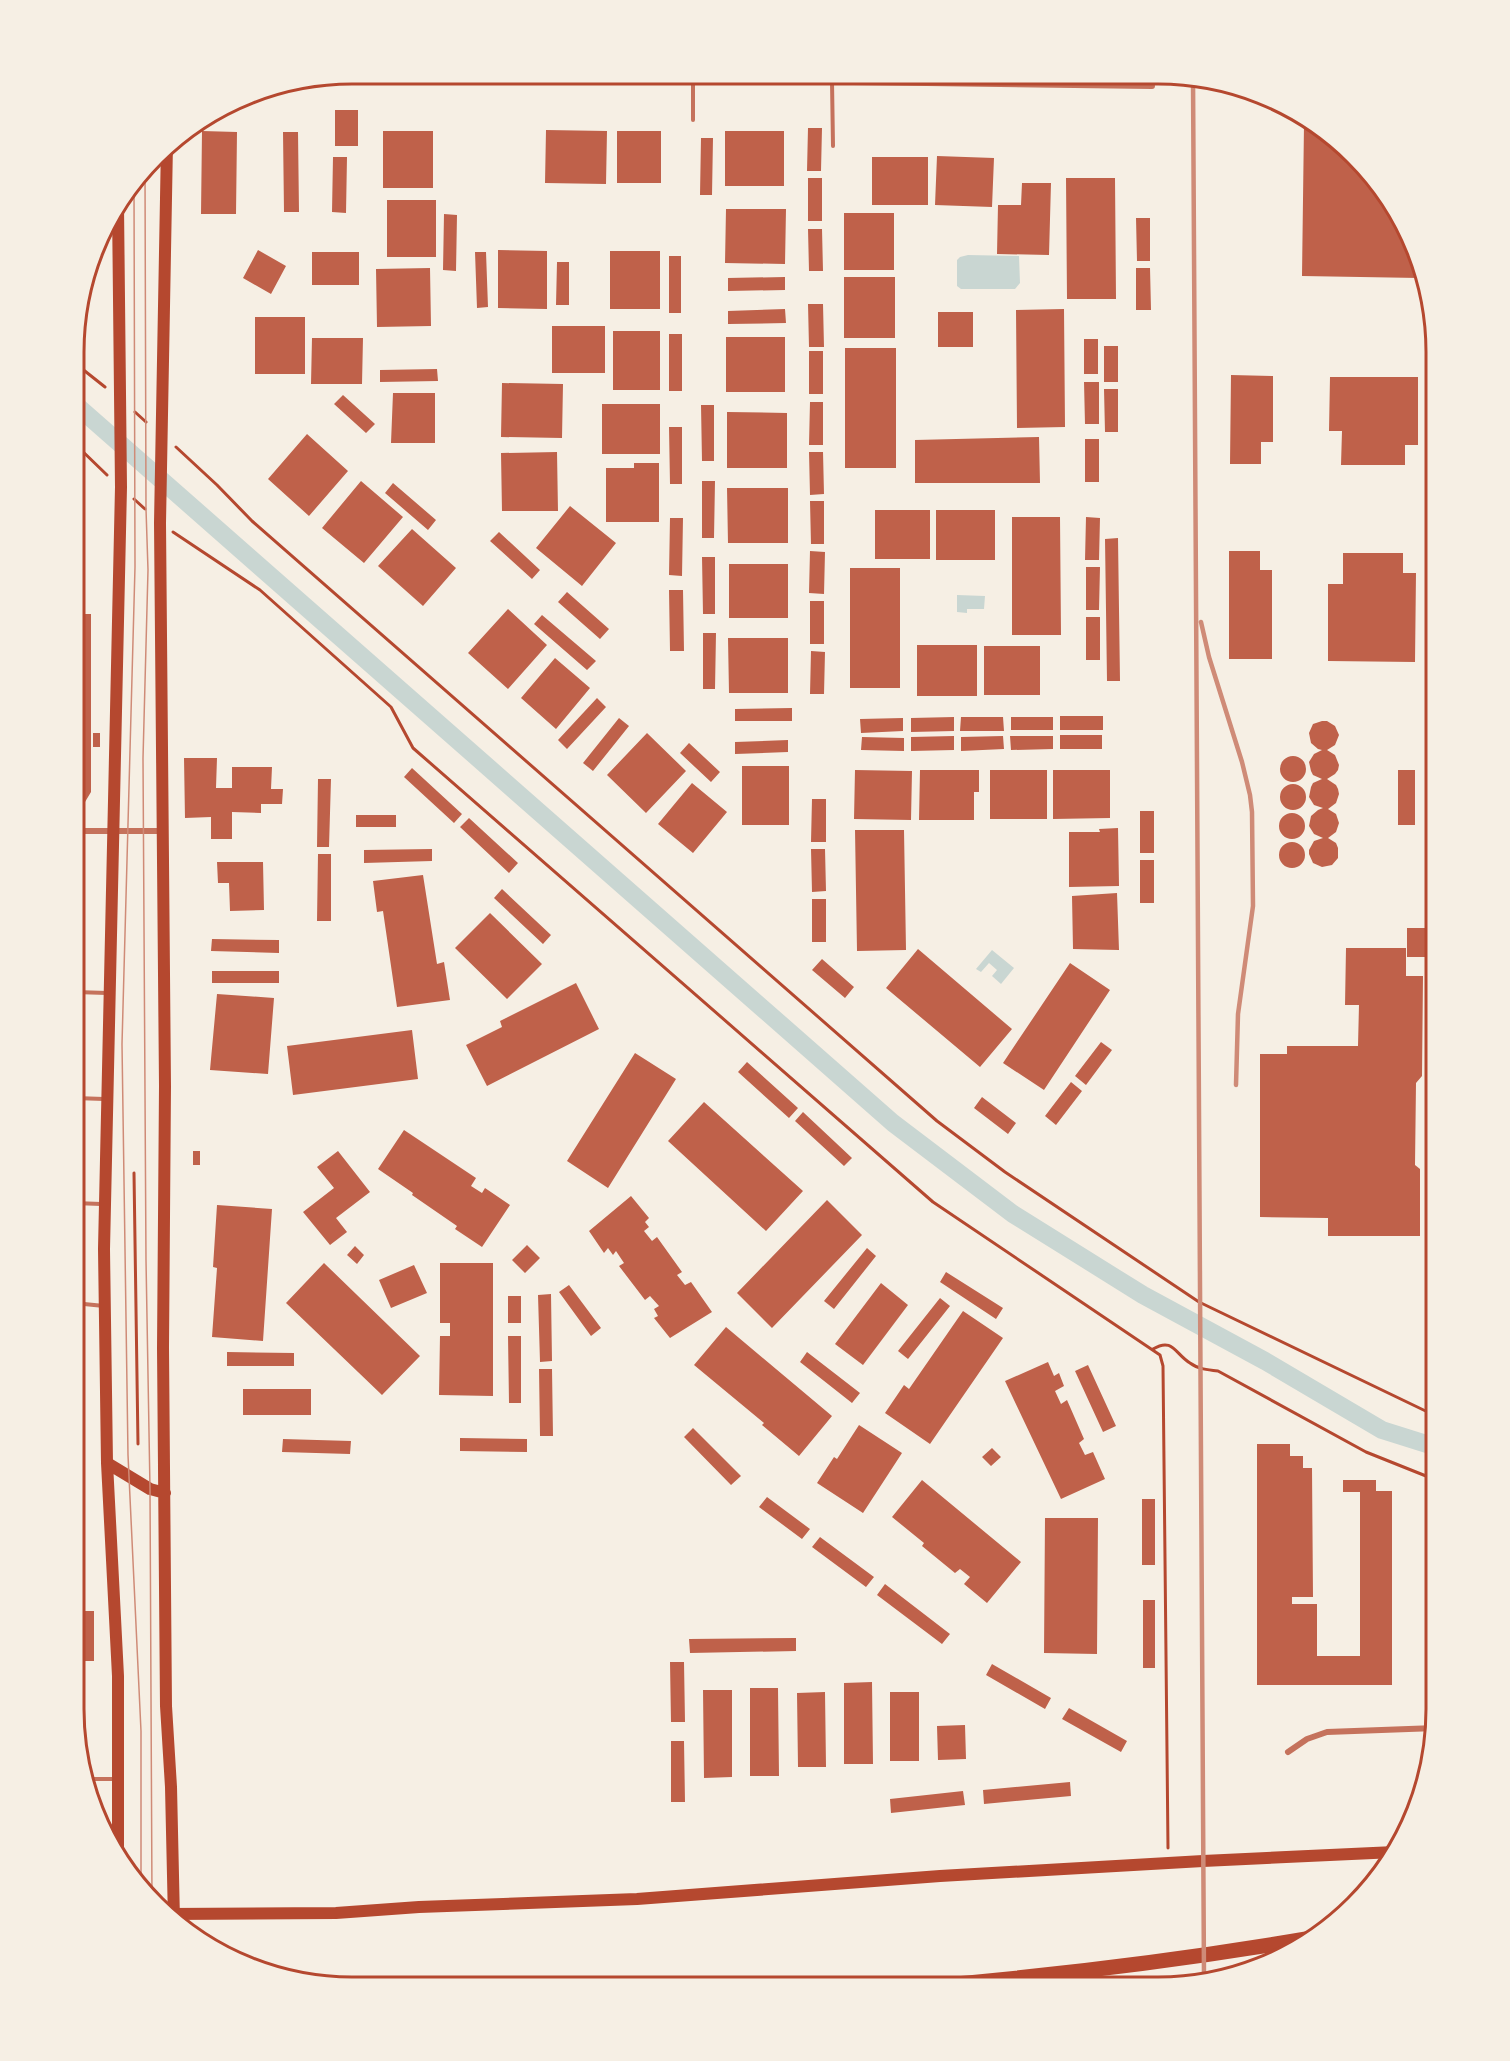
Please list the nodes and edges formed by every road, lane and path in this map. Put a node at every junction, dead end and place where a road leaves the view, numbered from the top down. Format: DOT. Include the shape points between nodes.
graph roads {
  1 [pos="693,84"];
  2 [pos="832,84"];
  3 [pos="1024,84"];
  4 [pos="1152,86"];
  5 [pos="693,120"];
  6 [pos="833,146"];
  7 [pos="168,158"];
  8 [pos="118,222"];
  9 [pos="84,371"];
  10 [pos="120,400"];
  11 [pos="162,434"];
  12 [pos="84,452"];
  13 [pos="121,487"];
  14 [pos="160,523"];
  15 [pos="84,831"];
  16 [pos="112,831"];
  17 [pos="162,831"];
  18 [pos="84,992"];
  19 [pos="110,993"];
  20 [pos="84,1098"];
  21 [pos="108,1099"];
  22 [pos="134,1173"];
  23 [pos="84,1203"];
  24 [pos="105,1204"];
  25 [pos="84,1304"];
  26 [pos="104,1306"];
  27 [pos="1153,1349"];
  28 [pos="1426,1411"];
  29 [pos="138,1444"];
  30 [pos="107,1463"];
  31 [pos="1426,1476"];
  32 [pos="165,1493"];
  33 [pos="1425,1728"];
  34 [pos="1288,1752"];
  35 [pos="93,1779"];
  36 [pos="118,1779"];
  37 [pos="116,1836"];
  38 [pos="1384,1852"];
  39 [pos="1168,1862"];
  40 [pos="172,1907"];
  41 [pos="182,1916"];
  42 [pos="1291,1942"];
  43 [pos="1027,1977"];
  1 -- 5 [label="lane"];
  2 -- 6 [label="lane"];
  3 -- 4 [label="street"];
  7 -- 11 [label="main road"];
  8 -- 10 [label="main road"];
  9 -- 10 [label="path"];
  10 -- 11 [label="path"];
  10 -- 13 [label="main road"];
  11 -- 14 [label="main road"];
  11 -- 28 [label="path" via="252,521 937,1121 1005,1172 1200,1302"];
  12 -- 13 [label="path"];
  13 -- 14 [label="path"];
  13 -- 16 [label="main road"];
  14 -- 17 [label="main road"];
  14 -- 27 [label="path" via="260,590 391,707 413,748 933,1202"];
  15 -- 16 [label="street"];
  16 -- 17 [label="street"];
  16 -- 19 [label="main road"];
  17 -- 32 [label="main road"];
  18 -- 19 [label="lane"];
  19 -- 21 [label="main road"];
  20 -- 21 [label="lane"];
  21 -- 24 [label="main road"];
  22 -- 29 [label="path"];
  23 -- 24 [label="lane"];
  24 -- 26 [label="main road"];
  25 -- 26 [label="lane"];
  26 -- 30 [label="main road"];
  27 -- 31 [label="path" via="1167,1344 1186,1361 1218,1371 1366,1452"];
  27 -- 39 [label="path" via="1163,1366"];
  30 -- 32 [label="main road" via="150,1489"];
  30 -- 36 [label="main road" via="118,1676"];
  32 -- 40 [label="main road"];
  33 -- 34 [label="street" via="1327,1732"];
  35 -- 36 [label="lane"];
  36 -- 37 [label="main road"];
  38 -- 39 [label="main road"];
  39 -- 41 [label="main road" via="637,1899"];
  42 -- 43 [label="highway"];
}
